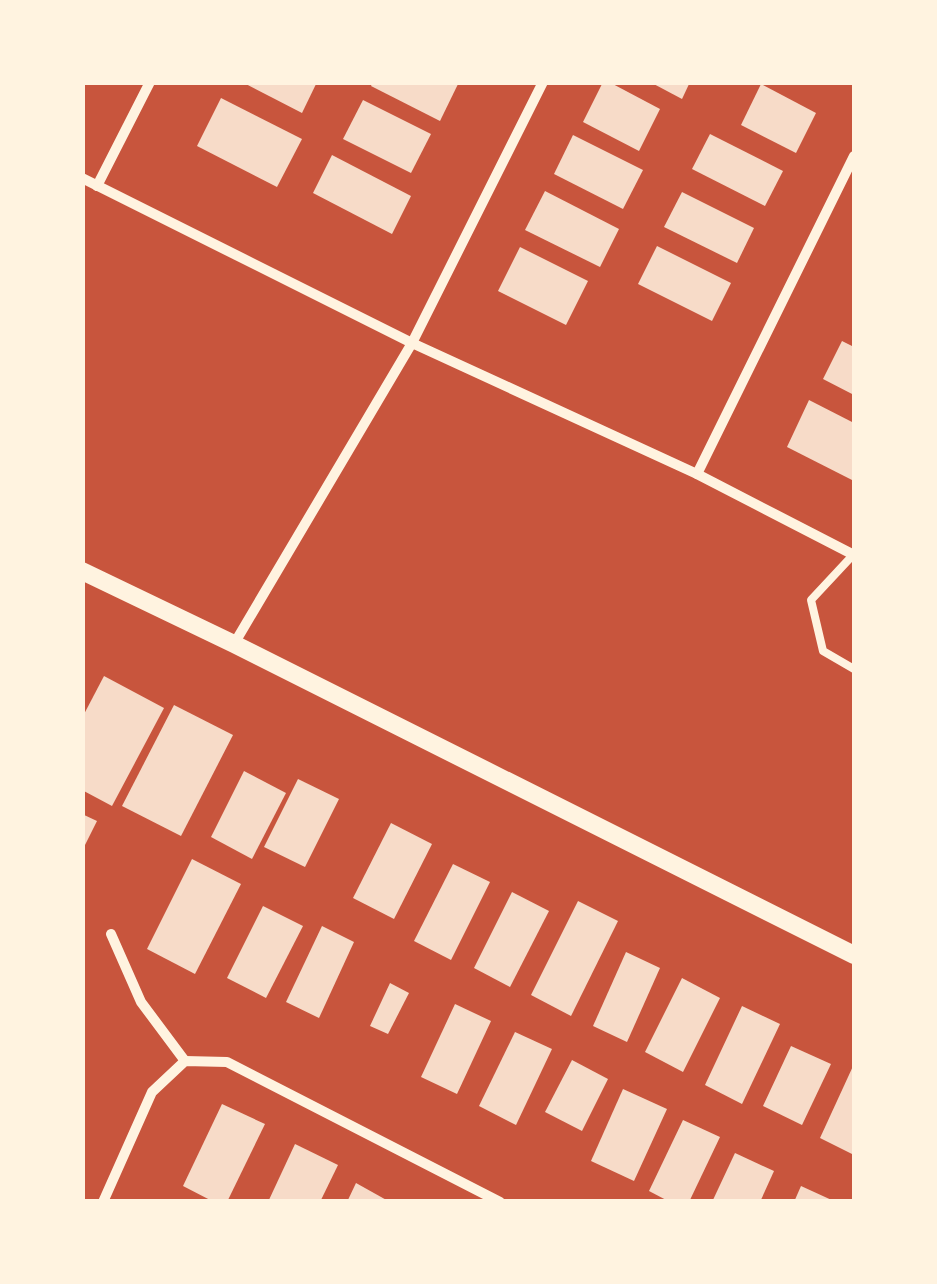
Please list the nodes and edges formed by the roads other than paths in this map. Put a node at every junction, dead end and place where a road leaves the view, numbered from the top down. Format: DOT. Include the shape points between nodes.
graph roads {
  1 [pos="150,82"];
  2 [pos="544,82"];
  3 [pos="854,156"];
  4 [pos="82,178"];
  5 [pos="97,186"];
  6 [pos="412,343"];
  7 [pos="697,474"];
  8 [pos="854,555"];
  9 [pos="82,571"];
  10 [pos="234,644"];
  11 [pos="854,669"];
  12 [pos="110,934"];
  13 [pos="854,955"];
  14 [pos="185,1061"];
  15 [pos="103,1202"];
  16 [pos="500,1202"];
  1 -- 5 [label="street"];
  2 -- 6 [label="street"];
  3 -- 7 [label="street"];
  4 -- 5 [label="street"];
  5 -- 6 [label="street"];
  6 -- 7 [label="street"];
  6 -- 10 [label="street"];
  7 -- 8 [label="street"];
  8 -- 11 [label="lane" via="810,600 823,651"];
  9 -- 10 [label="street"];
  10 -- 13 [label="street"];
  12 -- 14 [label="street" via="141,1002"];
  14 -- 15 [label="street" via="152,1092"];
  14 -- 16 [label="street" via="227,1062"];
}
